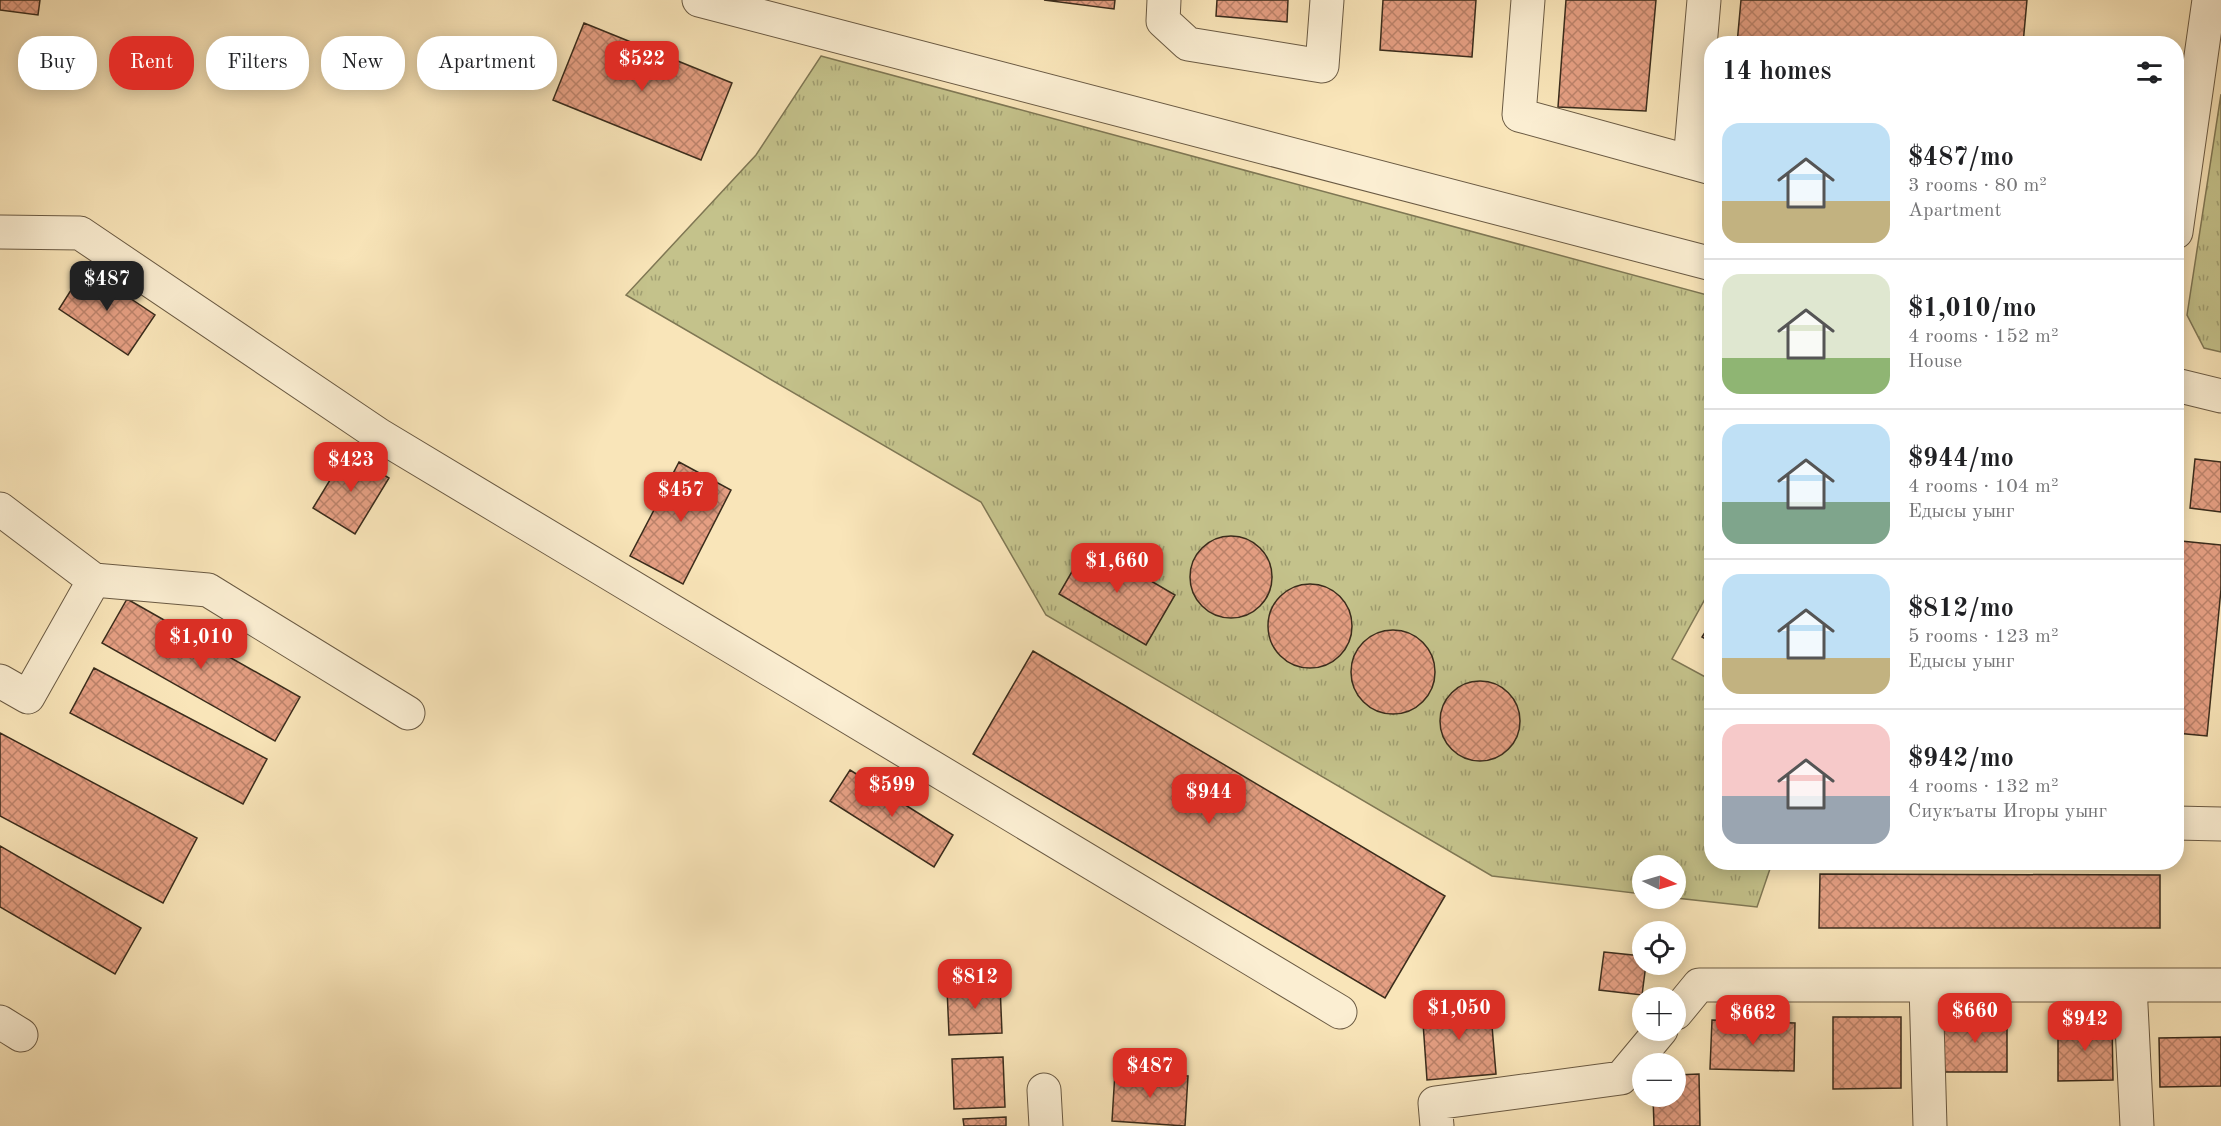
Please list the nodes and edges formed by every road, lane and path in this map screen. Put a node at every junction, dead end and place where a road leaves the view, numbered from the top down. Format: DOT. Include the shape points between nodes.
graph roads {
  1 [pos="699,0"];
  2 [pos="1164,0"];
  3 [pos="1328,0"];
  4 [pos="1528,0"];
  5 [pos="1704,0"];
  6 [pos="2209,0"];
  7 [pos="1701,165"];
  8 [pos="2184,176"];
  9 [pos="0,232"];
  10 [pos="1704,262"];
  11 [pos="2184,387"];
  12 [pos="2221,396"];
  13 [pos="0,509"];
  14 [pos="94,580"];
  15 [pos="0,681"];
  16 [pos="408,713"];
  17 [pos="2184,823"];
  18 [pos="2221,824"];
  19 [pos="2130,985"];
  20 [pos="2221,985"];
  21 [pos="1926,986"];
  22 [pos="1686,1001"];
  23 [pos="1340,1012"];
  24 [pos="1652,1041"];
  25 [pos="1044,1090"];
  26 [pos="1436,1115"];
  27 [pos="1046,1126"];
  28 [pos="1930,1126"];
  29 [pos="2137,1126"];
  1 -- 10 [label="street"];
  2 -- 3 [label="street" via="1162,21 1188,44 1322,66"];
  4 -- 7 [label="street" via="1519,115"];
  5 -- 7 [label="street"];
  6 -- 8 [label="street"];
  9 -- 23 [label="street" via="80,232 379,435"];
  11 -- 12 [label="street"];
  13 -- 14 [label="street"];
  14 -- 15 [label="street" via="27,697"];
  14 -- 16 [label="street" via="208,590"];
  17 -- 18 [label="street"];
  19 -- 20 [label="street"];
  19 -- 21 [label="street"];
  19 -- 29 [label="street"];
  21 -- 22 [label="street" via="1699,985"];
  21 -- 28 [label="street"];
  24 -- 26 [label="street" via="1621,1078"];
  25 -- 27 [label="street"];
}
